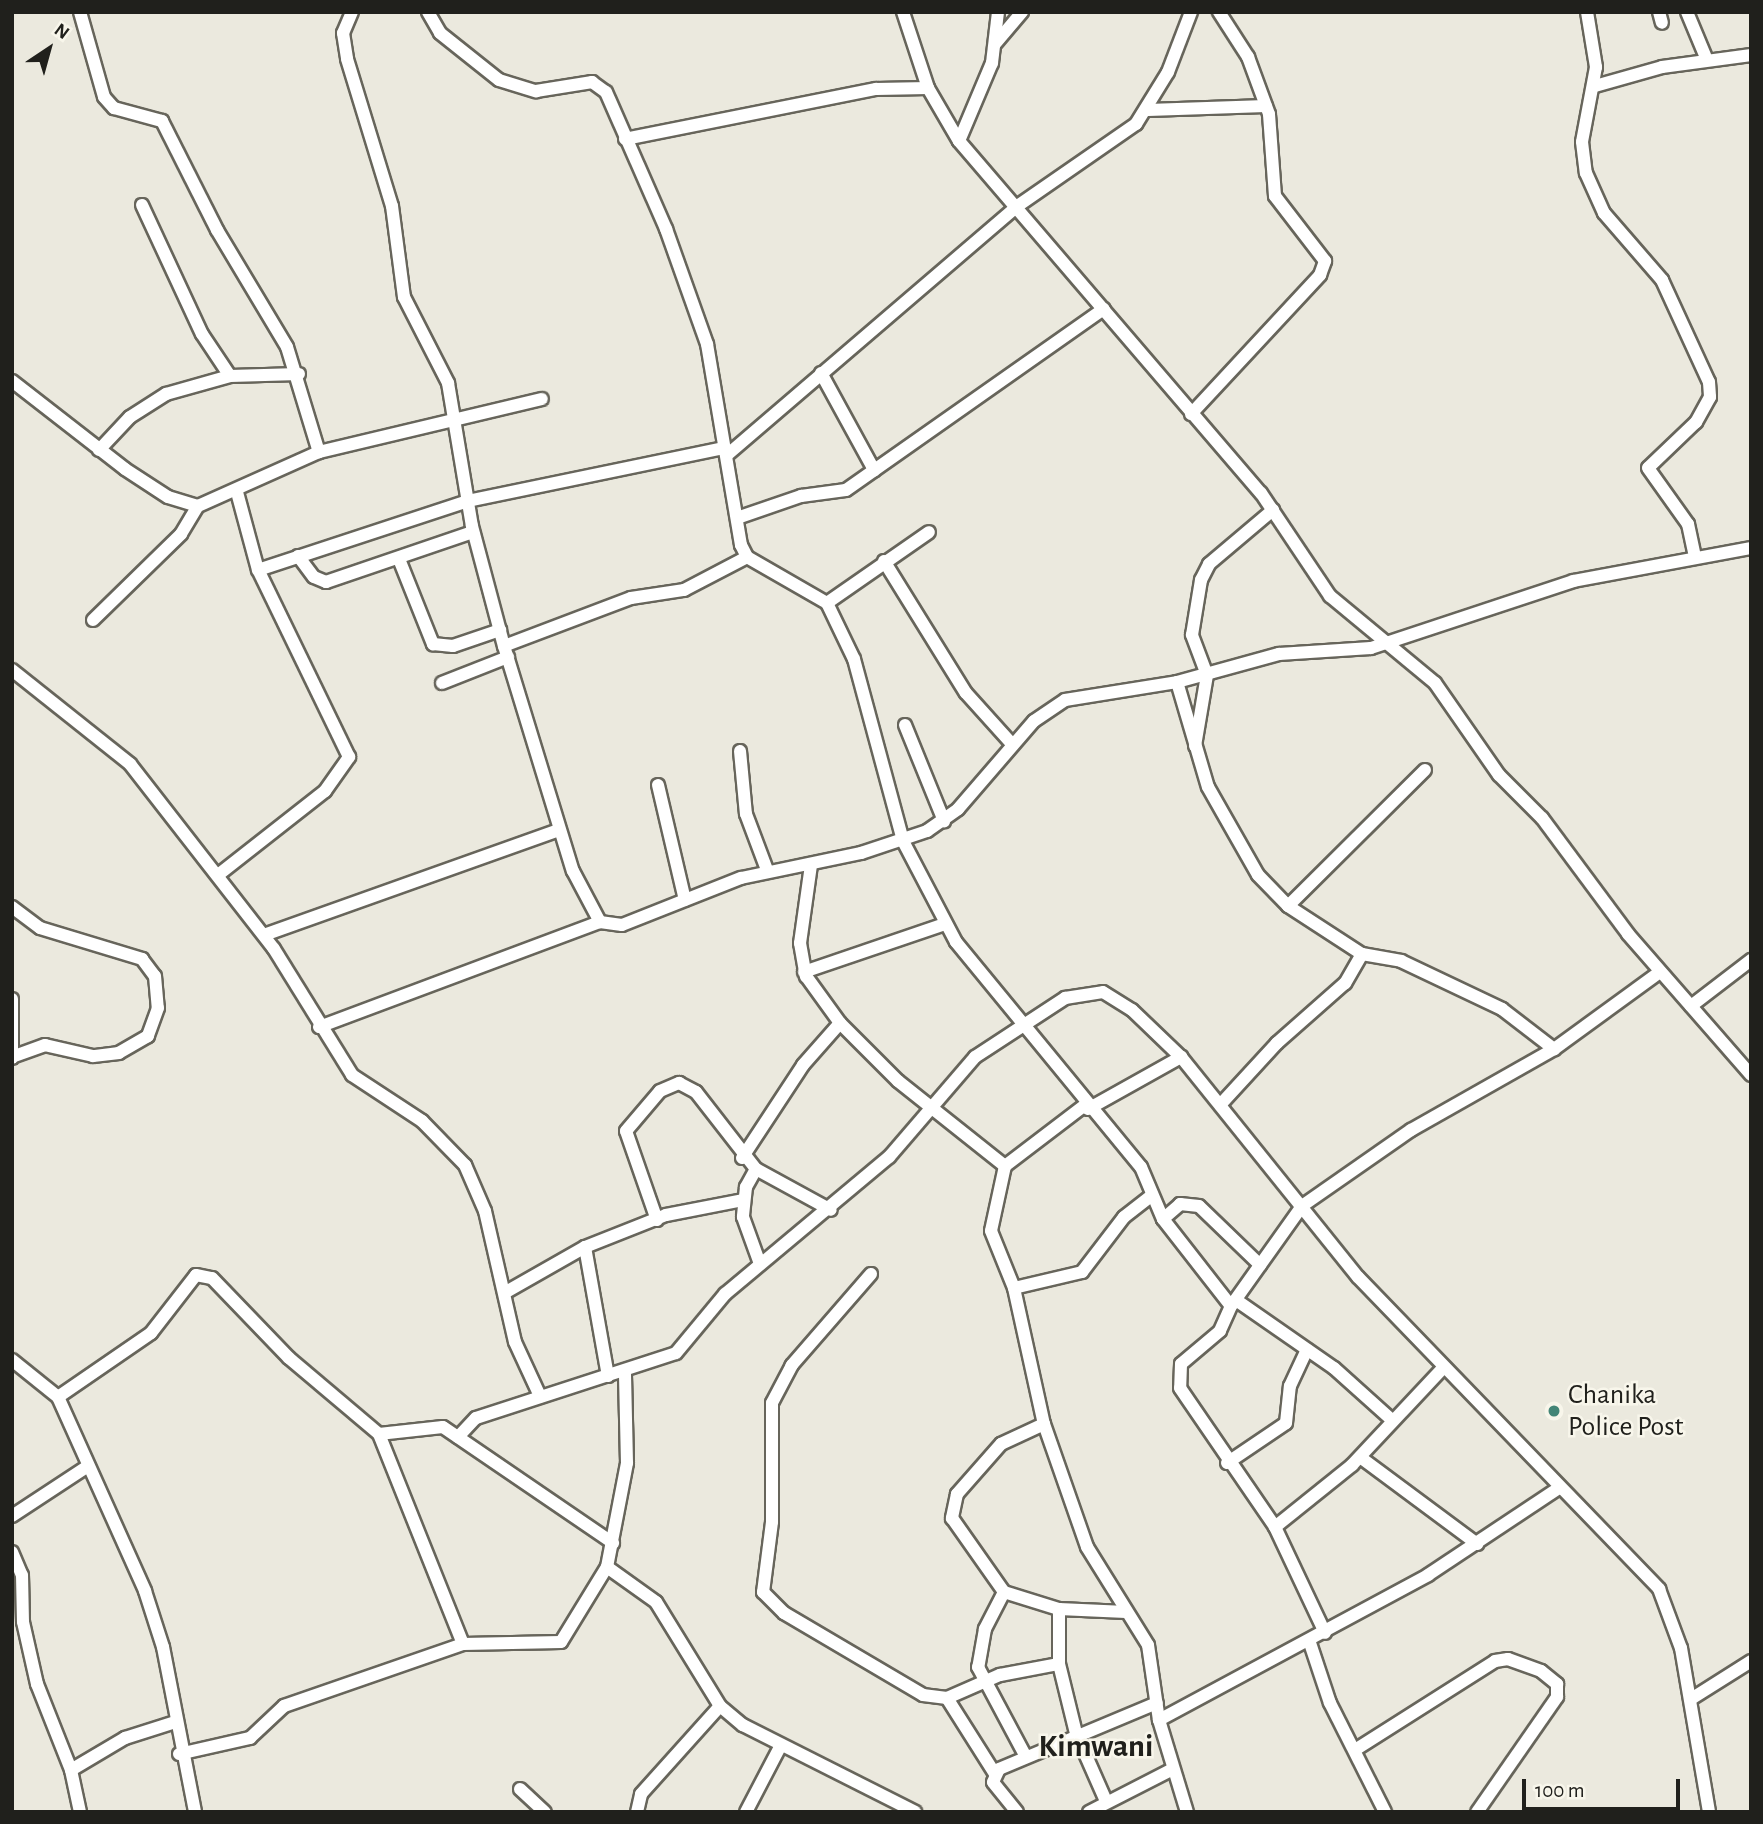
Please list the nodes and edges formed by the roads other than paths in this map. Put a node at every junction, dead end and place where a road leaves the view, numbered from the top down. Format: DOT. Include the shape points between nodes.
graph roads {
  1 [pos="80,12"];
  2 [pos="352,12"];
  3 [pos="428,12"];
  4 [pos="903,12"];
  5 [pos="998,12"];
  6 [pos="1022,12"];
  7 [pos="1191,12"];
  8 [pos="1219,12"];
  9 [pos="1587,12"];
  10 [pos="1687,12"];
  11 [pos="994,44"];
  12 [pos="1751,55"];
  13 [pos="1707,60"];
  14 [pos="1595,86"];
  15 [pos="928,88"];
  16 [pos="1266,106"];
  17 [pos="1148,110"];
  18 [pos="625,139"];
  19 [pos="959,141"];
  20 [pos="142,205"];
  21 [pos="1016,207"];
  22 [pos="1104,309"];
  23 [pos="299,373"];
  24 [pos="821,373"];
  25 [pos="230,376"];
  26 [pos="12,381"];
  27 [pos="542,399"];
  28 [pos="1191,414"];
  29 [pos="456,418"];
  30 [pos="99,450"];
  31 [pos="726,451"];
  32 [pos="319,452"];
  33 [pos="874,470"];
  34 [pos="237,492"];
  35 [pos="468,501"];
  36 [pos="198,506"];
  37 [pos="1273,510"];
  38 [pos="737,518"];
  39 [pos="473,532"];
  40 [pos="929,532"];
  41 [pos="1751,548"];
  42 [pos="298,556"];
  43 [pos="747,557"];
  44 [pos="1695,557"];
  45 [pos="399,559"];
  46 [pos="884,561"];
  47 [pos="258,570"];
  48 [pos="827,603"];
  49 [pos="93,620"];
  50 [pos="500,630"];
  51 [pos="1391,643"];
  52 [pos="506,652"];
  53 [pos="12,670"];
  54 [pos="1207,674"];
  55 [pos="1177,682"];
  56 [pos="442,683"];
  57 [pos="905,725"];
  58 [pos="1012,744"];
  59 [pos="1194,750"];
  60 [pos="740,751"];
  61 [pos="1425,770"];
  62 [pos="658,785"];
  63 [pos="944,821"];
  64 [pos="559,831"];
  65 [pos="903,841"];
  66 [pos="811,865"];
  67 [pos="767,870"];
  68 [pos="218,875"];
  69 [pos="685,900"];
  70 [pos="1288,906"];
  71 [pos="12,907"];
  72 [pos="600,922"];
  73 [pos="946,924"];
  74 [pos="264,935"];
  75 [pos="1362,954"];
  76 [pos="1751,960"];
  77 [pos="804,972"];
  78 [pos="1660,972"];
  79 [pos="12,999"];
  80 [pos="1690,1006"];
  81 [pos="840,1023"];
  82 [pos="1019,1024"];
  83 [pos="319,1027"];
  84 [pos="1554,1049"];
  85 [pos="12,1057"];
  86 [pos="1181,1057"];
  87 [pos="1751,1075"];
  88 [pos="1221,1104"];
  89 [pos="1086,1107"];
  90 [pos="933,1110"];
  91 [pos="743,1158"];
  92 [pos="1005,1166"];
  93 [pos="756,1169"];
  94 [pos="1150,1197"];
  95 [pos="743,1200"];
  96 [pos="1302,1206"];
  97 [pos="831,1210"];
  98 [pos="1163,1219"];
  99 [pos="657,1220"];
  100 [pos="585,1247"];
  101 [pos="760,1264"];
  102 [pos="1260,1265"];
  103 [pos="871,1274"];
  104 [pos="1014,1288"];
  105 [pos="506,1292"];
  106 [pos="1234,1303"];
  107 [pos="1307,1350"];
  108 [pos="12,1360"];
  109 [pos="1444,1367"];
  110 [pos="625,1373"];
  111 [pos="608,1376"];
  112 [pos="58,1396"];
  113 [pos="540,1396"];
  114 [pos="1392,1420"];
  115 [pos="1044,1424"];
  116 [pos="379,1434"];
  117 [pos="458,1437"];
  118 [pos="1360,1457"];
  119 [pos="1227,1463"];
  120 [pos="88,1466"];
  121 [pos="1559,1488"];
  122 [pos="12,1516"];
  123 [pos="1275,1527"];
  124 [pos="613,1543"];
  125 [pos="1477,1544"];
  126 [pos="12,1552"];
  127 [pos="607,1567"];
  128 [pos="1004,1592"];
  129 [pos="1059,1609"];
  130 [pos="1126,1612"];
  131 [pos="1325,1633"];
  132 [pos="1309,1640"];
  133 [pos="463,1644"];
  134 [pos="1751,1661"];
  135 [pos="1059,1664"];
  136 [pos="982,1684"];
  137 [pos="947,1698"];
  138 [pos="1691,1699"];
  139 [pos="1157,1703"];
  140 [pos="720,1706"];
  141 [pos="1159,1720"];
  142 [pos="175,1722"];
  143 [pos="1076,1733"];
  144 [pos="780,1746"];
  145 [pos="1358,1748"];
  146 [pos="179,1754"];
  147 [pos="1025,1755"];
  148 [pos="1172,1769"];
  149 [pos="71,1770"];
  150 [pos="995,1774"];
  151 [pos="520,1789"];
  152 [pos="1106,1801"];
  153 [pos="80,1812"];
  154 [pos="195,1812"];
  155 [pos="545,1812"];
  156 [pos="637,1812"];
  157 [pos="746,1812"];
  158 [pos="915,1812"];
  159 [pos="1017,1812"];
  160 [pos="1089,1812"];
  161 [pos="1187,1812"];
  162 [pos="1385,1812"];
  163 [pos="1477,1812"];
  164 [pos="1709,1812"];
  1 -- 23 [label="street" via="104,97 114,108 162,121"];
  2 -- 29 [label="street" via="343,33 347,59 392,206 397,273 448,383"];
  3 -- 18 [label="street" via="440,33 499,80 536,91 597,84"];
  4 -- 15 [label="street"];
  5 -- 11 [label="street"];
  6 -- 11 [label="street"];
  7 -- 17 [label="street"];
  8 -- 16 [label="street" via="1239,39"];
  9 -- 14 [label="street"];
  10 -- 13 [label="street"];
  11 -- 19 [label="street"];
  12 -- 13 [label="street"];
  13 -- 14 [label="street"];
  14 -- 44 [label="street" via="1582,142 1586,173 1604,213 1662,280 1709,382 1710,397 1696,422 1648,468 1688,524"];
  15 -- 18 [label="street" via="876,89"];
  15 -- 19 [label="street"];
  16 -- 17 [label="street"];
  16 -- 28 [label="street" via="1269,183 1325,267"];
  17 -- 21 [label="street" via="1120,136"];
  18 -- 31 [label="street" via="670,238 707,344"];
  19 -- 21 [label="street"];
  20 -- 25 [label="street" via="202,334"];
  21 -- 22 [label="street"];
  21 -- 24 [label="street"];
  22 -- 28 [label="street"];
  22 -- 33 [label="street"];
  23 -- 25 [label="street"];
  23 -- 32 [label="street"];
  24 -- 31 [label="street"];
  24 -- 33 [label="street"];
  25 -- 30 [label="street" via="147,405"];
  26 -- 30 [label="street"];
  27 -- 29 [label="street"];
  28 -- 37 [label="street"];
  29 -- 32 [label="street"];
  29 -- 35 [label="street"];
  30 -- 36 [label="street" via="168,497"];
  31 -- 35 [label="street"];
  31 -- 38 [label="street"];
  32 -- 34 [label="street"];
  33 -- 38 [label="street" via="846,490 801,496"];
  34 -- 36 [label="street"];
  34 -- 47 [label="street"];
  35 -- 39 [label="street"];
  35 -- 42 [label="street"];
  36 -- 49 [label="street" via="181,534"];
  37 -- 51 [label="street" via="1330,596"];
  37 -- 54 [label="street" via="1209,565 1200,580 1192,635"];
  38 -- 43 [label="street"];
  39 -- 45 [label="street"];
  39 -- 50 [label="street"];
  40 -- 46 [label="street"];
  41 -- 44 [label="street"];
  42 -- 45 [label="street" via="314,577 326,582"];
  42 -- 47 [label="street"];
  43 -- 48 [label="street"];
  43 -- 52 [label="street" via="684,590 631,598"];
  44 -- 51 [label="street" via="1573,581"];
  45 -- 50 [label="street" via="433,644 453,646"];
  46 -- 48 [label="street"];
  46 -- 58 [label="street" via="966,693"];
  47 -- 68 [label="street" via="349,757 317,798"];
  48 -- 65 [label="street" via="849,643"];
  50 -- 52 [label="street"];
  51 -- 54 [label="street" via="1279,654"];
  51 -- 78 [label="street" via="1435,683 1499,775 1542,818"];
  52 -- 56 [label="street"];
  52 -- 64 [label="street"];
  53 -- 68 [label="street" via="130,764"];
  54 -- 55 [label="street"];
  54 -- 59 [label="street"];
  55 -- 58 [label="street" via="1052,705"];
  55 -- 59 [label="street"];
  57 -- 63 [label="street"];
  58 -- 63 [label="street"];
  59 -- 70 [label="street" via="1248,859"];
  60 -- 67 [label="street" via="746,814"];
  61 -- 70 [label="street"];
  62 -- 69 [label="street"];
  63 -- 65 [label="street"];
  64 -- 72 [label="street"];
  64 -- 74 [label="street"];
  65 -- 66 [label="street"];
  65 -- 73 [label="street"];
  66 -- 67 [label="street"];
  66 -- 77 [label="street" via="800,943"];
  67 -- 69 [label="street"];
  68 -- 74 [label="street"];
  69 -- 72 [label="street" via="622,925"];
  70 -- 75 [label="street"];
  71 -- 85 [label="street" via="40,928 142,959 155,976 158,1008 148,1036 119,1053 93,1056 45,1045"];
  72 -- 83 [label="street"];
  73 -- 77 [label="street"];
  73 -- 82 [label="street"];
  74 -- 83 [label="street"];
  75 -- 84 [label="street" via="1402,961 1502,1009"];
  75 -- 88 [label="street" via="1345,983 1261,1058"];
  76 -- 80 [label="street"];
  77 -- 81 [label="street"];
  78 -- 80 [label="street"];
  78 -- 84 [label="street"];
  79 -- 85 [label="street"];
  80 -- 87 [label="street"];
  81 -- 90 [label="street"];
  81 -- 91 [label="street" via="803,1065"];
  82 -- 86 [label="street" via="1038,1020 1076,994 1103,992 1132,1010"];
  82 -- 89 [label="street"];
  82 -- 90 [label="street" via="975,1058"];
  83 -- 105 [label="street" via="352,1074 422,1122 466,1165 485,1211"];
  84 -- 96 [label="street" via="1411,1130"];
  86 -- 88 [label="street"];
  86 -- 89 [label="street"];
  88 -- 96 [label="street"];
  89 -- 92 [label="street"];
  89 -- 94 [label="street" via="1143,1171"];
  90 -- 92 [label="street"];
  90 -- 97 [label="street"];
  91 -- 93 [label="street"];
  91 -- 99 [label="street" via="696,1092 679,1083 660,1091 626,1131"];
  92 -- 104 [label="street" via="991,1231"];
  93 -- 95 [label="street"];
  93 -- 97 [label="street"];
  94 -- 98 [label="street"];
  94 -- 104 [label="street" via="1118,1223 1082,1272"];
  95 -- 99 [label="street"];
  95 -- 101 [label="street" via="744,1228"];
  96 -- 102 [label="street"];
  96 -- 109 [label="street" via="1357,1277"];
  97 -- 101 [label="street"];
  98 -- 102 [label="street" via="1180,1204 1199,1206"];
  98 -- 106 [label="street"];
  99 -- 100 [label="street"];
  100 -- 105 [label="street"];
  100 -- 111 [label="street"];
  101 -- 110 [label="street" via="725,1294 676,1353"];
  102 -- 106 [label="street"];
  103 -- 137 [label="street" via="792,1365 772,1403 772,1522 763,1592 784,1613 904,1686"];
  104 -- 115 [label="street"];
  105 -- 113 [label="street" via="515,1342"];
  106 -- 107 [label="street"];
  106 -- 119 [label="street" via="1220,1331 1188,1356 1177,1378 1190,1410"];
  107 -- 114 [label="street"];
  107 -- 119 [label="street" via="1290,1385 1286,1423"];
  108 -- 112 [label="street"];
  109 -- 114 [label="street"];
  109 -- 121 [label="street"];
  110 -- 111 [label="street"];
  110 -- 124 [label="street" via="629,1446"];
  111 -- 113 [label="street"];
  112 -- 116 [label="street" via="151,1333 192,1279 203,1274"];
  112 -- 120 [label="street"];
  113 -- 117 [label="street" via="476,1418"];
  114 -- 118 [label="street"];
  115 -- 128 [label="street" via="1001,1444 965,1480 952,1507 957,1528"];
  115 -- 130 [label="street" via="1087,1547"];
  116 -- 117 [label="street" via="428,1425"];
  116 -- 133 [label="street"];
  117 -- 124 [label="street"];
  118 -- 123 [label="street"];
  118 -- 125 [label="street"];
  119 -- 123 [label="street"];
  120 -- 122 [label="street"];
  120 -- 142 [label="street" via="145,1591"];
  121 -- 125 [label="street"];
  121 -- 138 [label="street" via="1659,1589"];
  123 -- 131 [label="street"];
  124 -- 127 [label="street"];
  125 -- 131 [label="street"];
  126 -- 149 [label="street" via="22,1575 23,1622 37,1684"];
  127 -- 133 [label="street" via="561,1642"];
  127 -- 140 [label="street" via="641,1587 671,1619"];
  128 -- 129 [label="street"];
  128 -- 136 [label="street" via="979,1647"];
  129 -- 130 [label="street"];
  129 -- 135 [label="street"];
  130 -- 139 [label="street" via="1151,1653"];
  131 -- 132 [label="street"];
  132 -- 141 [label="street"];
  132 -- 145 [label="street" via="1331,1703"];
  133 -- 146 [label="street" via="285,1706 250,1738"];
  134 -- 138 [label="street"];
  135 -- 136 [label="street"];
  135 -- 143 [label="street"];
  136 -- 137 [label="street"];
  136 -- 147 [label="street"];
  137 -- 150 [label="street"];
  138 -- 164 [label="street"];
  139 -- 141 [label="street"];
  139 -- 143 [label="street"];
  140 -- 144 [label="street"];
  140 -- 156 [label="street" via="642,1794"];
  141 -- 148 [label="street"];
  142 -- 146 [label="street"];
  142 -- 149 [label="street" via="125,1738"];
  143 -- 147 [label="street"];
  143 -- 152 [label="street"];
  144 -- 157 [label="street"];
  144 -- 158 [label="street"];
  145 -- 162 [label="street"];
  145 -- 163 [label="street" via="1495,1661 1541,1671 1556,1681 1557,1697"];
  146 -- 154 [label="street"];
  147 -- 150 [label="street"];
  148 -- 152 [label="street"];
  148 -- 161 [label="street"];
  149 -- 153 [label="street"];
  150 -- 159 [label="street" via="996,1788"];
  151 -- 155 [label="street"];
  152 -- 160 [label="street"];
}
